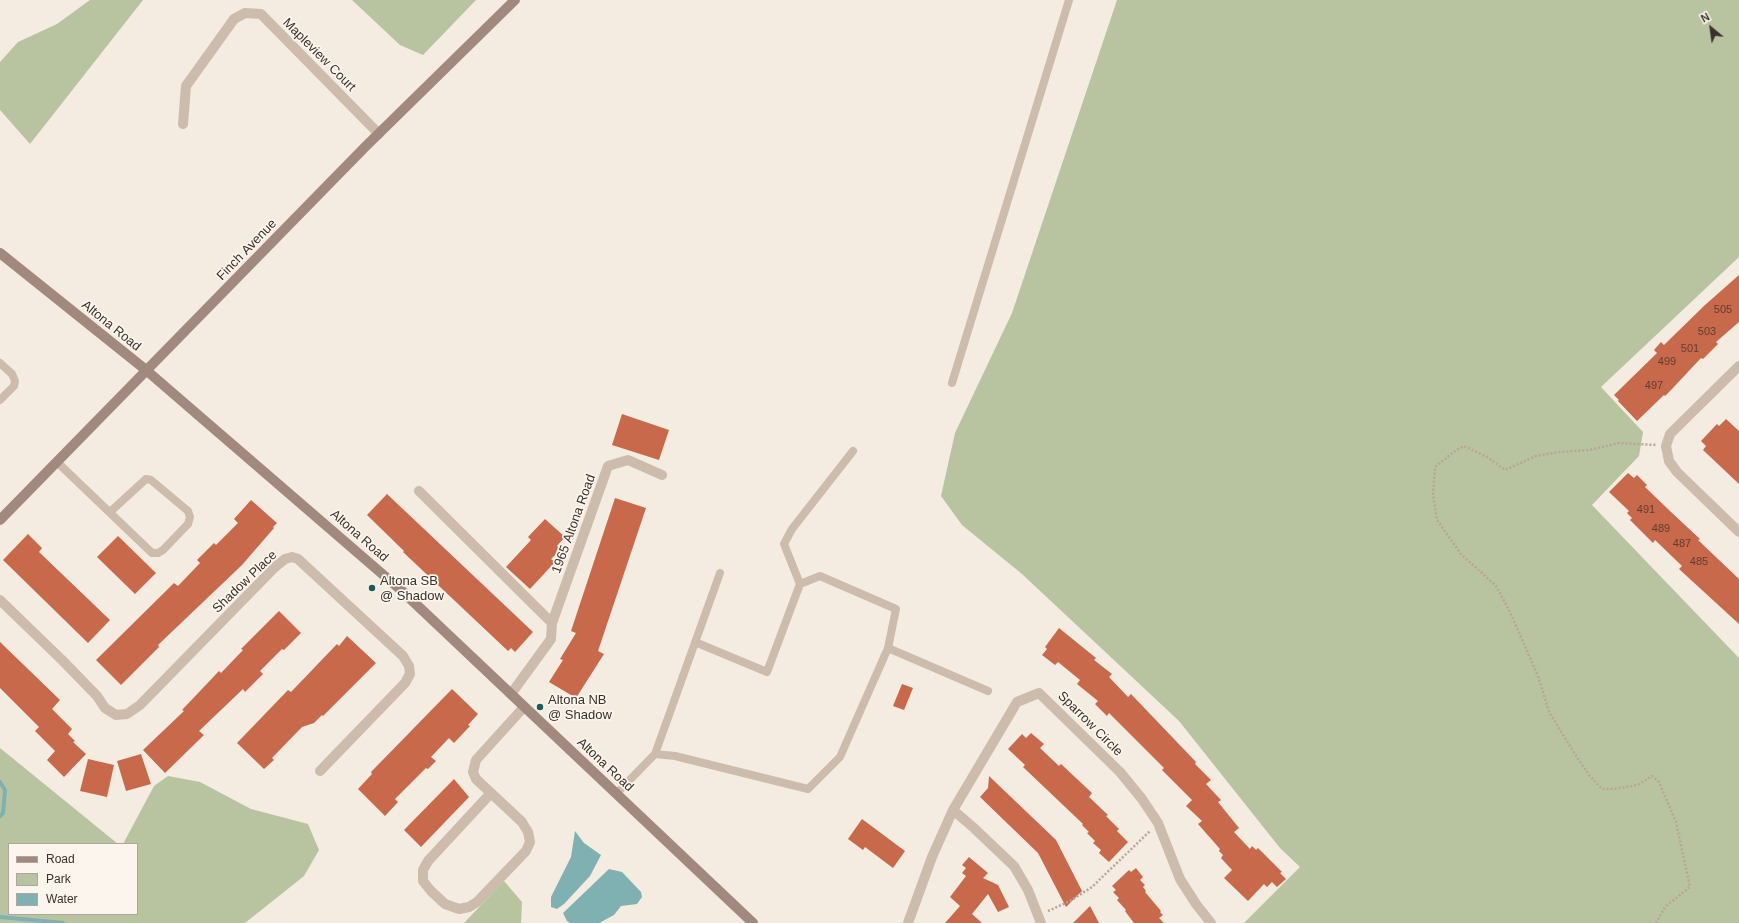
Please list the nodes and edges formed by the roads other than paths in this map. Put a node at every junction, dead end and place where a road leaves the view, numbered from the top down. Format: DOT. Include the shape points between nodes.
graph roads {
  1 [pos="515,0"];
  2 [pos="1070,0"];
  3 [pos="183,124"];
  4 [pos="379,134"];
  5 [pos="0,254"];
  6 [pos="0,363"];
  7 [pos="1739,366"];
  8 [pos="146,370"];
  9 [pos="952,383"];
  10 [pos="0,400"];
  11 [pos="853,451"];
  12 [pos="57,462"];
  13 [pos="662,475"];
  14 [pos="419,491"];
  15 [pos="110,512"];
  16 [pos="0,520"];
  17 [pos="1739,532"];
  18 [pos="720,573"];
  19 [pos="800,584"];
  20 [pos="0,600"];
  21 [pos="552,623"];
  22 [pos="695,642"];
  23 [pos="888,648"];
  24 [pos="988,691"];
  25 [pos="511,694"];
  26 [pos="524,706"];
  27 [pos="655,754"];
  28 [pos="320,771"];
  29 [pos="491,793"];
  30 [pos="616,794"];
  31 [pos="953,810"];
  32 [pos="1040,919"];
  33 [pos="753,923"];
  34 [pos="908,923"];
  35 [pos="1211,923"];
  1 -- 4 [label="main road, Finch Avenue"];
  2 -- 9 [label="lane"];
  3 -- 4 [label="street, Mapleview Court" via="186,86 234,19 245,14 261,14"];
  4 -- 8 [label="main road, Finch Avenue"];
  5 -- 8 [label="main road, Altona Road"];
  6 -- 10 [label="lane" via="12,374 15,381 14,386"];
  7 -- 17 [label="street" via="1670,434 1666,446 1668,460 1677,472"];
  8 -- 12 [label="main road, Finch Avenue"];
  8 -- 25 [label="main road, Altona Road" via="402,592"];
  11 -- 19 [label="lane" via="792,529 784,544"];
  12 -- 15 [label="lane"];
  12 -- 16 [label="main road, Finch Avenue"];
  13 -- 21 [label="street, 1965 Altona Road" via="628,460 608,466"];
  14 -- 21 [label="street"];
  15 -- 15 [label="lane" via="146,479 151,480 188,511 190,517 188,524 163,550 152,553"];
  18 -- 22 [label="lane"];
  19 -- 22 [label="lane" via="767,672"];
  19 -- 23 [label="lane" via="820,576 896,609"];
  20 -- 28 [label="street, Shadow Place" via="97,696 105,708 116,715 127,714 140,705 275,567 285,559 298,559 404,656 410,674 405,683"];
  21 -- 25 [label="street, 1965 Altona Road" via="551,640"];
  22 -- 27 [label="lane"];
  23 -- 24 [label="lane"];
  23 -- 27 [label="lane" via="840,757 808,789 675,756"];
  25 -- 26 [label="main road, Altona Road"];
  26 -- 29 [label="street" via="476,760 473,772 476,779"];
  26 -- 30 [label="main road, Altona Road"];
  27 -- 30 [label="lane"];
  29 -- 29 [label="street" via="522,822 530,842 526,851 477,902 469,908 459,909 445,904 431,891 424,881 423,870 428,861"];
  30 -- 33 [label="main road, Altona Road"];
  31 -- 32 [label="street" via="1014,866"];
  31 -- 34 [label="street, Sparrow Circle" via="932,857"];
  31 -- 35 [label="street, Sparrow Circle" via="1017,702 1039,692 1120,772 1142,799 1158,822 1180,879"];
}
